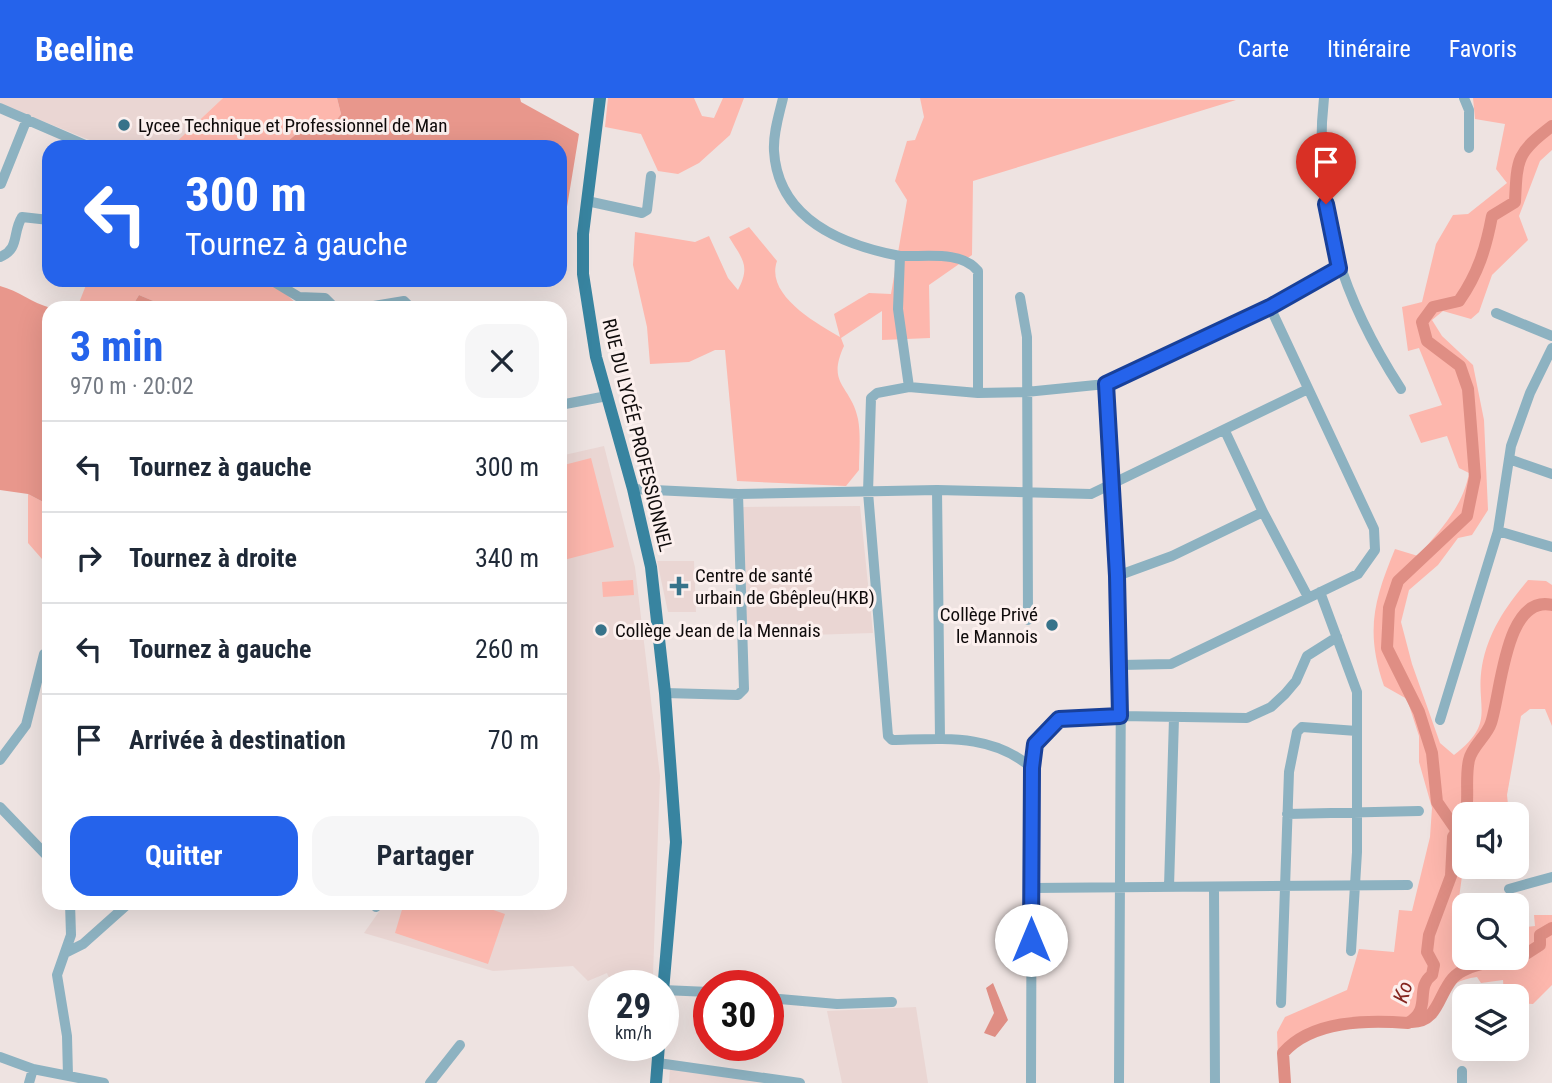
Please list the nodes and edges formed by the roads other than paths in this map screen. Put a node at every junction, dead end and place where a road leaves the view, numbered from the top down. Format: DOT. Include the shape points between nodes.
graph roads {
  1 [pos="600,98"];
  2 [pos="783,98"];
  3 [pos="1324,98"];
  4 [pos="1464,98"];
  5 [pos="0,108"];
  6 [pos="27,119"];
  7 [pos="73,140"];
  8 [pos="1469,148"];
  9 [pos="651,176"];
  10 [pos="1,184"];
  11 [pos="587,201"];
  12 [pos="42,219"];
  13 [pos="900,256"];
  14 [pos="0,257"];
  15 [pos="1339,268"];
  16 [pos="283,287"];
  17 [pos="1020,297"];
  18 [pos="328,301"];
  19 [pos="1270,307"];
  20 [pos="1496,313"];
  21 [pos="1552,336"];
  22 [pos="1552,348"];
  23 [pos="1106,384"];
  24 [pos="908,387"];
  25 [pos="1308,389"];
  26 [pos="1401,389"];
  27 [pos="1026,392"];
  28 [pos="978,393"];
  29 [pos="607,396"];
  30 [pos="567,404"];
  31 [pos="1225,430"];
  32 [pos="1509,458"];
  33 [pos="1552,474"];
  34 [pos="1110,485"];
  35 [pos="633,489"];
  36 [pos="937,491"];
  37 [pos="867,492"];
  38 [pos="738,494"];
  39 [pos="1091,494"];
  40 [pos="1026,495"];
  41 [pos="1112,505"];
  42 [pos="1263,512"];
  43 [pos="1498,531"];
  44 [pos="1552,547"];
  45 [pos="1117,576"];
  46 [pos="1320,592"];
  47 [pos="1308,597"];
  48 [pos="1028,620"];
  49 [pos="1338,637"];
  50 [pos="42,662"];
  51 [pos="1121,665"];
  52 [pos="665,692"];
  53 [pos="1120,716"];
  54 [pos="1174,718"];
  55 [pos="1440,720"];
  56 [pos="1357,731"];
  57 [pos="940,739"];
  58 [pos="1035,744"];
  59 [pos="1018,756"];
  60 [pos="0,760"];
  61 [pos="1032,768"];
  62 [pos="0,807"];
  63 [pos="1419,811"];
  64 [pos="1356,812"];
  65 [pos="1287,814"];
  66 [pos="42,851"];
  67 [pos="1552,877"];
  68 [pos="1408,885"];
  69 [pos="1118,886"];
  70 [pos="1169,887"];
  71 [pos="1214,887"];
  72 [pos="1354,887"];
  73 [pos="1032,888"];
  74 [pos="1284,888"];
  75 [pos="1509,889"];
  76 [pos="71,910"];
  77 [pos="121,910"];
  78 [pos="1351,951"];
  79 [pos="65,953"];
  80 [pos="666,970"];
  81 [pos="784,999"];
  82 [pos="892,1002"];
  83 [pos="1281,1003"];
  84 [pos="460,1045"];
  85 [pos="0,1057"];
  86 [pos="658,1063"];
  87 [pos="33,1069"];
  88 [pos="1462,1071"];
  89 [pos="68,1076"];
  90 [pos="29,1083"];
  91 [pos="104,1083"];
  92 [pos="430,1083"];
  93 [pos="656,1083"];
  94 [pos="800,1083"];
  95 [pos="1031,1083"];
  96 [pos="1119,1083"];
  97 [pos="1215,1083"];
  98 [pos="1462,1083"];
  1 -- 11 [label="main road, RUE DU LYCÉE PROFESSIONNEL"];
  2 -- 13 [label="street" via="774,150 786,191 834,238"];
  3 -- 15 [label="street" via="1321,158"];
  4 -- 8 [label="street" via="1469,110"];
  5 -- 6 [label="street"];
  6 -- 7 [label="street"];
  6 -- 10 [label="street"];
  9 -- 11 [label="street" via="645,212"];
  11 -- 29 [label="main road, RUE DU LYCÉE PROFESSIONNEL" via="583,274"];
  12 -- 14 [label="street" via="22,217 16,244"];
  13 -- 24 [label="street" via="898,309"];
  13 -- 28 [label="street" via="961,258 978,271"];
  15 -- 19 [label="street"];
  15 -- 26 [label="street" via="1378,353"];
  16 -- 18 [label="street" via="299,297"];
  17 -- 27 [label="street" via="1027,337"];
  19 -- 23 [label="street"];
  19 -- 25 [label="street"];
  20 -- 21 [label="street"];
  22 -- 32 [label="street" via="1530,393"];
  23 -- 27 [label="street"];
  23 -- 34 [label="street"];
  24 -- 28 [label="street"];
  24 -- 37 [label="street" via="871,398"];
  25 -- 31 [label="street"];
  25 -- 46 [label="street" via="1375,538 1375,550 1358,574"];
  27 -- 28 [label="street"];
  27 -- 40 [label="street"];
  29 -- 30 [label="street"];
  29 -- 35 [label="main road, RUE DU LYCÉE PROFESSIONNEL"];
  31 -- 34 [label="street"];
  31 -- 42 [label="street"];
  32 -- 33 [label="street"];
  32 -- 43 [label="street"];
  34 -- 39 [label="street"];
  34 -- 41 [label="street"];
  35 -- 38 [label="street"];
  35 -- 52 [label="main road, RUE DU LYCÉE PROFESSIONNEL" via="651,567"];
  36 -- 37 [label="street"];
  36 -- 40 [label="street"];
  36 -- 57 [label="street"];
  37 -- 38 [label="street"];
  37 -- 57 [label="street" via="888,736 892,740"];
  38 -- 52 [label="street" via="744,689 738,695"];
  39 -- 40 [label="street"];
  39 -- 41 [label="street"];
  40 -- 48 [label="street"];
  41 -- 45 [label="street"];
  42 -- 45 [label="street" via="1172,556"];
  42 -- 47 [label="street"];
  43 -- 44 [label="street"];
  43 -- 55 [label="street"];
  45 -- 51 [label="street"];
  46 -- 47 [label="street"];
  46 -- 49 [label="street"];
  47 -- 51 [label="street" via="1171,664"];
  49 -- 54 [label="street" via="1307,656 1297,681 1257,715"];
  49 -- 56 [label="street" via="1357,692"];
  50 -- 60 [label="street" via="26,725"];
  51 -- 53 [label="street"];
  52 -- 80 [label="main road, RUE DU LYCÉE PROFESSIONNEL" via="676,842"];
  53 -- 54 [label="street"];
  53 -- 58 [label="street" via="1059,719"];
  53 -- 69 [label="street"];
  54 -- 70 [label="street"];
  56 -- 64 [label="street"];
  56 -- 65 [label="street" via="1299,728 1289,772"];
  57 -- 59 [label="street" via="976,739"];
  58 -- 59 [label="street"];
  58 -- 61 [label="street"];
  59 -- 61 [label="street"];
  61 -- 73 [label="street"];
  62 -- 66 [label="street"];
  63 -- 64 [label="street"];
  64 -- 65 [label="street"];
  64 -- 72 [label="street"];
  65 -- 74 [label="street"];
  67 -- 75 [label="street"];
  68 -- 72 [label="street"];
  69 -- 70 [label="street"];
  69 -- 73 [label="street"];
  69 -- 96 [label="street"];
  70 -- 71 [label="street"];
  71 -- 74 [label="street"];
  71 -- 97 [label="street"];
  72 -- 74 [label="street"];
  72 -- 78 [label="street"];
  73 -- 95 [label="street"];
  74 -- 83 [label="street"];
  76 -- 79 [label="street"];
  77 -- 79 [label="street" via="83,944"];
  79 -- 89 [label="street" via="57,975"];
  81 -- 82 [label="street"];
  84 -- 92 [label="street"];
  85 -- 87 [label="street"];
  86 -- 93 [label="main road"];
  86 -- 94 [label="street"];
  87 -- 89 [label="street"];
  87 -- 90 [label="street"];
  88 -- 98 [label="street"];
  89 -- 91 [label="street"];
}
